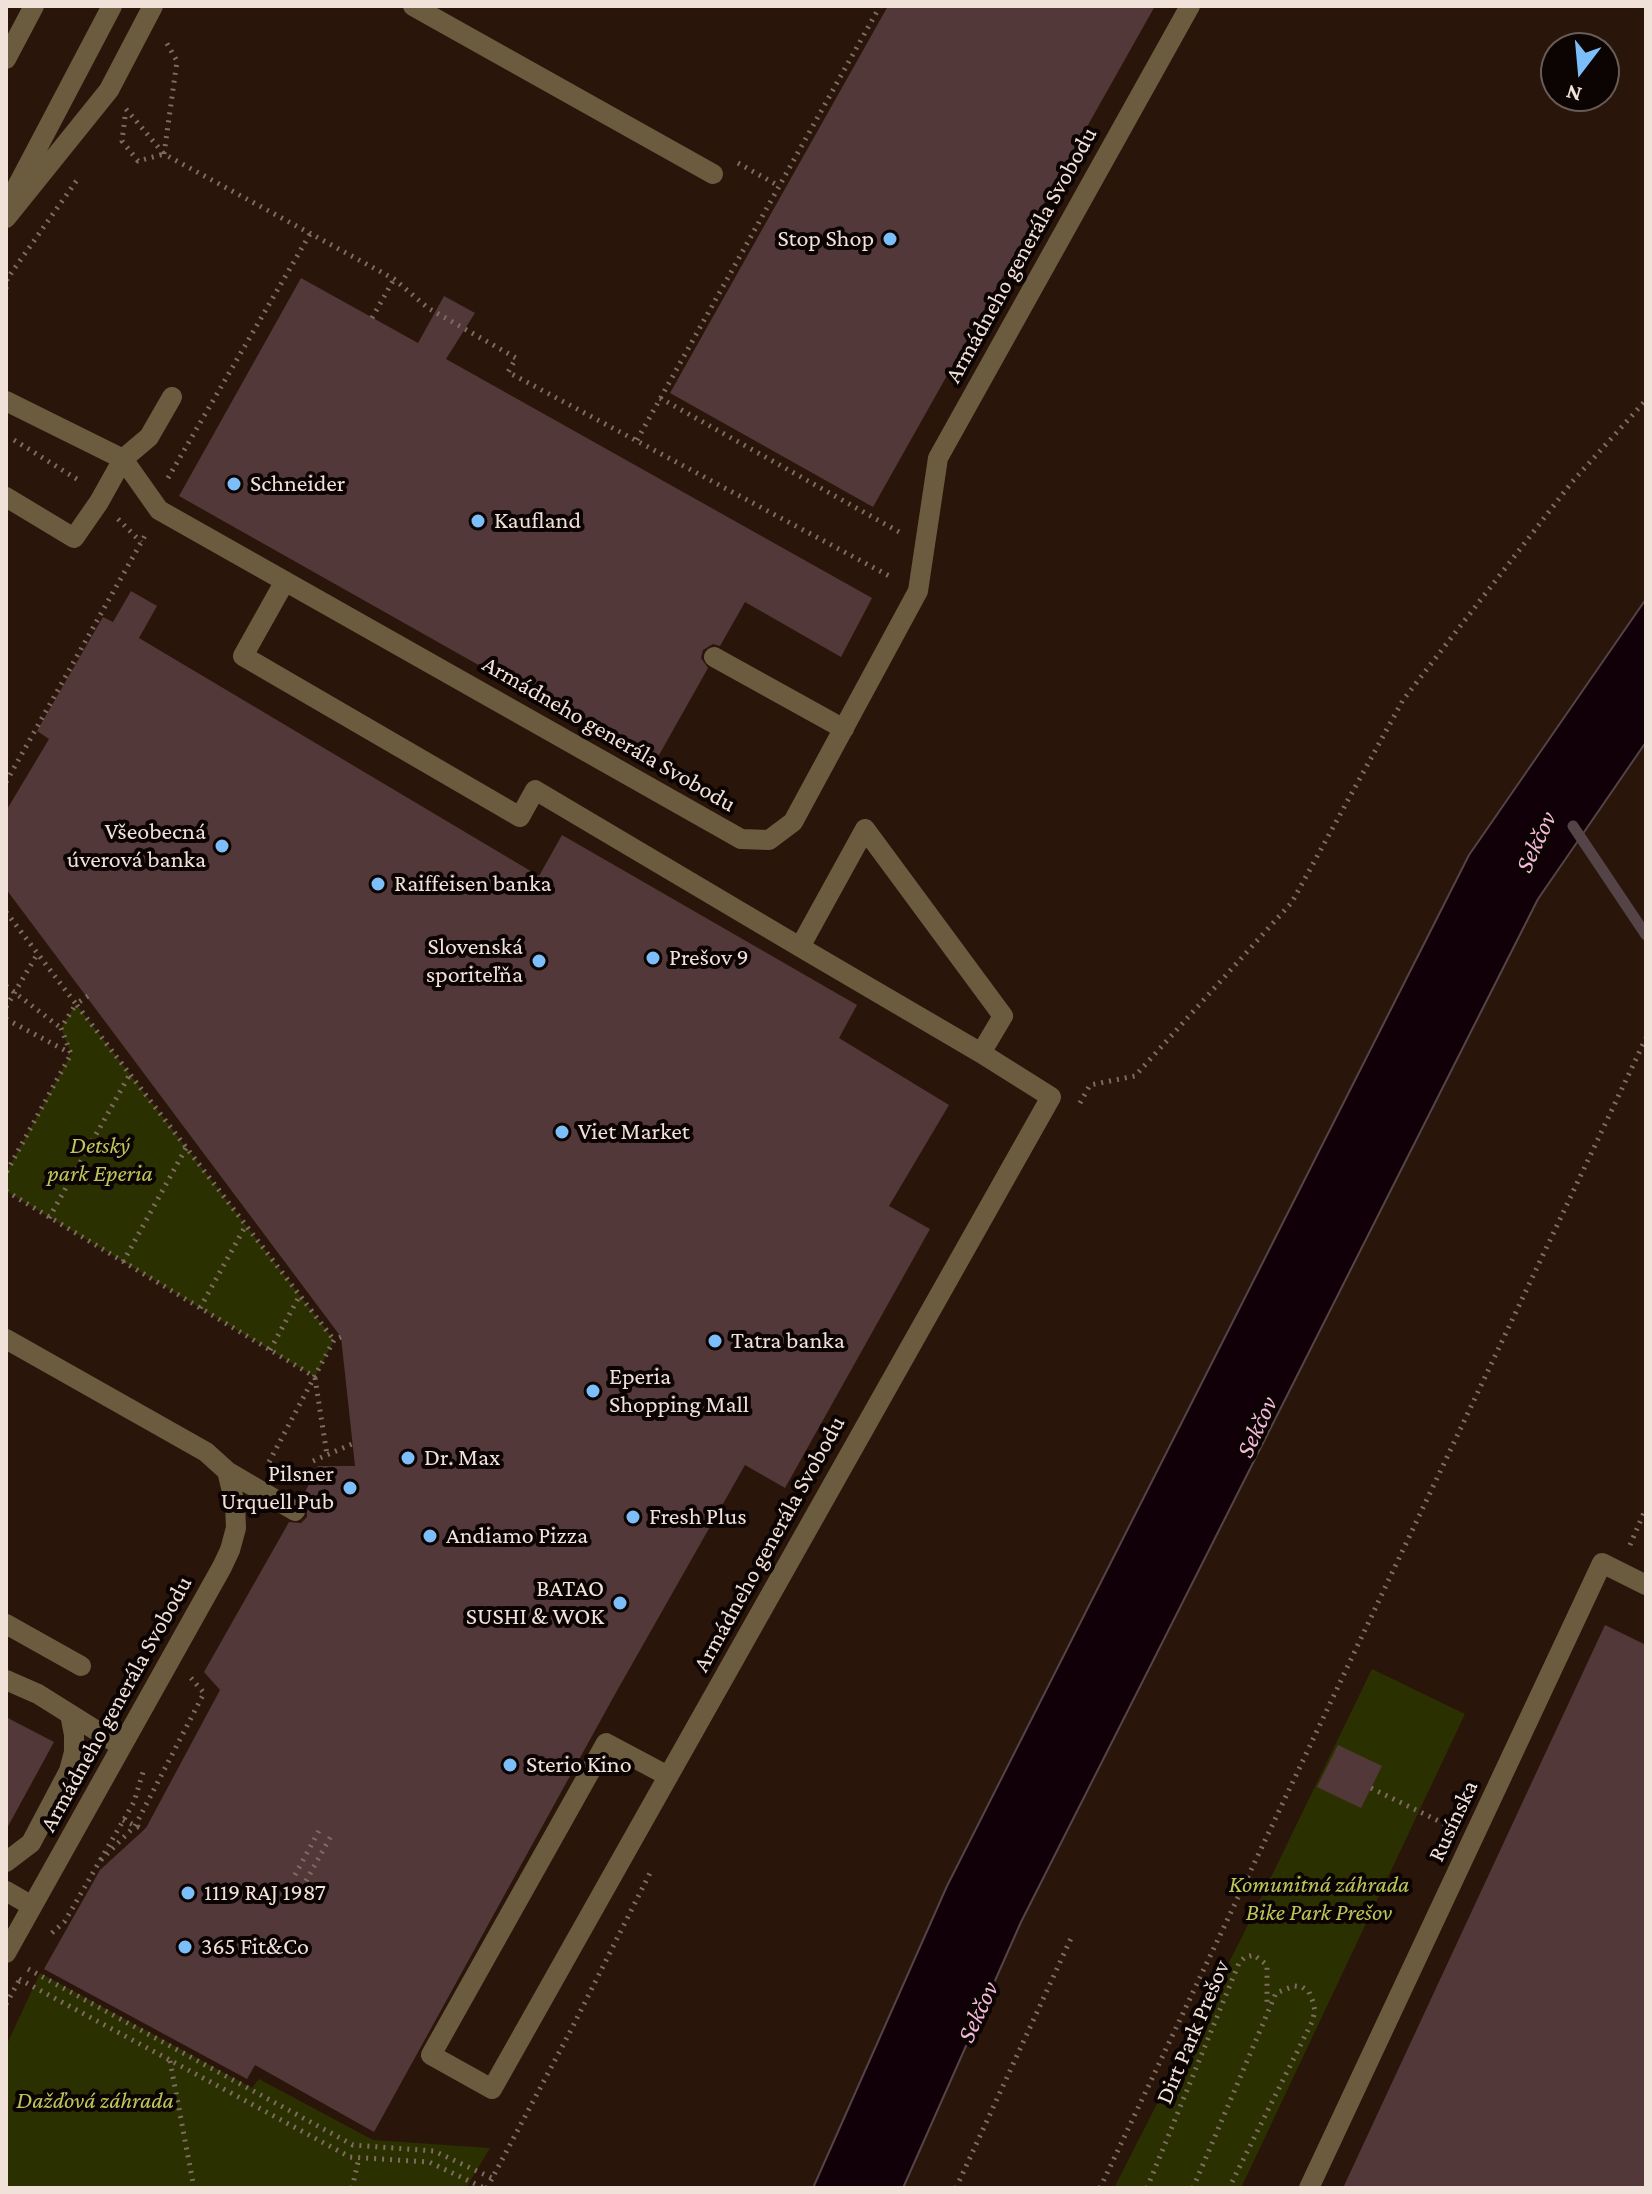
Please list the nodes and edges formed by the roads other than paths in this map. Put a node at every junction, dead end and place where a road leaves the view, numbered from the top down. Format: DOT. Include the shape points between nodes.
graph roads {
  1 [pos="34,6"];
  2 [pos="112,6"];
  3 [pos="153,6"];
  4 [pos="413,6"];
  5 [pos="1190,6"];
  6 [pos="6,59"];
  7 [pos="713,174"];
  8 [pos="6,207"];
  9 [pos="6,218"];
  10 [pos="6,388"];
  11 [pos="172,397"];
  12 [pos="6,401"];
  13 [pos="6,414"];
  14 [pos="52,424"];
  15 [pos="123,459"];
  16 [pos="6,497"];
  17 [pos="285,581"];
  18 [pos="714,657"];
  19 [pos="844,729"];
  20 [pos="800,947"];
  21 [pos="981,1053"];
  22 [pos="6,1339"];
  23 [pos="227,1471"];
  24 [pos="295,1511"];
  25 [pos="1646,1585"];
  26 [pos="6,1624"];
  27 [pos="81,1666"];
  28 [pos="6,1680"];
  29 [pos="70,1714"];
  30 [pos="121,1746"];
  31 [pos="668,1776"];
  32 [pos="6,1862"];
  33 [pos="6,1891"];
  34 [pos="32,1906"];
  35 [pos="6,1953"];
  36 [pos="1309,2188"];
  1 -- 6 [label="street"];
  2 -- 8 [label="street"];
  3 -- 9 [label="street" via="109,90"];
  4 -- 7 [label="street"];
  5 -- 19 [label="street, Armádneho generála Svobodu" via="938,458 918,591"];
  10 -- 14 [label="street"];
  11 -- 15 [label="street" via="149,437"];
  12 -- 14 [label="street"];
  13 -- 14 [label="street"];
  14 -- 15 [label="street"];
  15 -- 16 [label="street" via="74,538"];
  15 -- 17 [label="street, Armádneho generála Svobodu" via="159,510"];
  17 -- 19 [label="street, Armádneho generála Svobodu" via="741,839 769,840 793,822"];
  17 -- 20 [label="street" via="243,656 520,817 535,790"];
  18 -- 19 [label="street"];
  20 -- 21 [label="street"];
  20 -- 21 [label="street" via="865,829 1003,1016"];
  21 -- 31 [label="street, Armádneho generála Svobodu" via="1051,1097"];
  22 -- 23 [label="street" via="206,1452"];
  23 -- 24 [label="street"];
  23 -- 30 [label="street, Armádneho generála Svobodu" via="236,1528 230,1550"];
  25 -- 36 [label="street, Rusínska" via="1602,1563"];
  26 -- 27 [label="street"];
  28 -- 29 [label="street"];
  29 -- 30 [label="street"];
  29 -- 32 [label="street" via="74,1752 69,1771 31,1843"];
  30 -- 34 [label="street, Armádneho generála Svobodu"];
  31 -- 31 [label="street, Armádneho generála Svobodu" via="492,2089 431,2055 606,1743"];
  33 -- 34 [label="street"];
  34 -- 35 [label="street, Armádneho generála Svobodu"];
}
